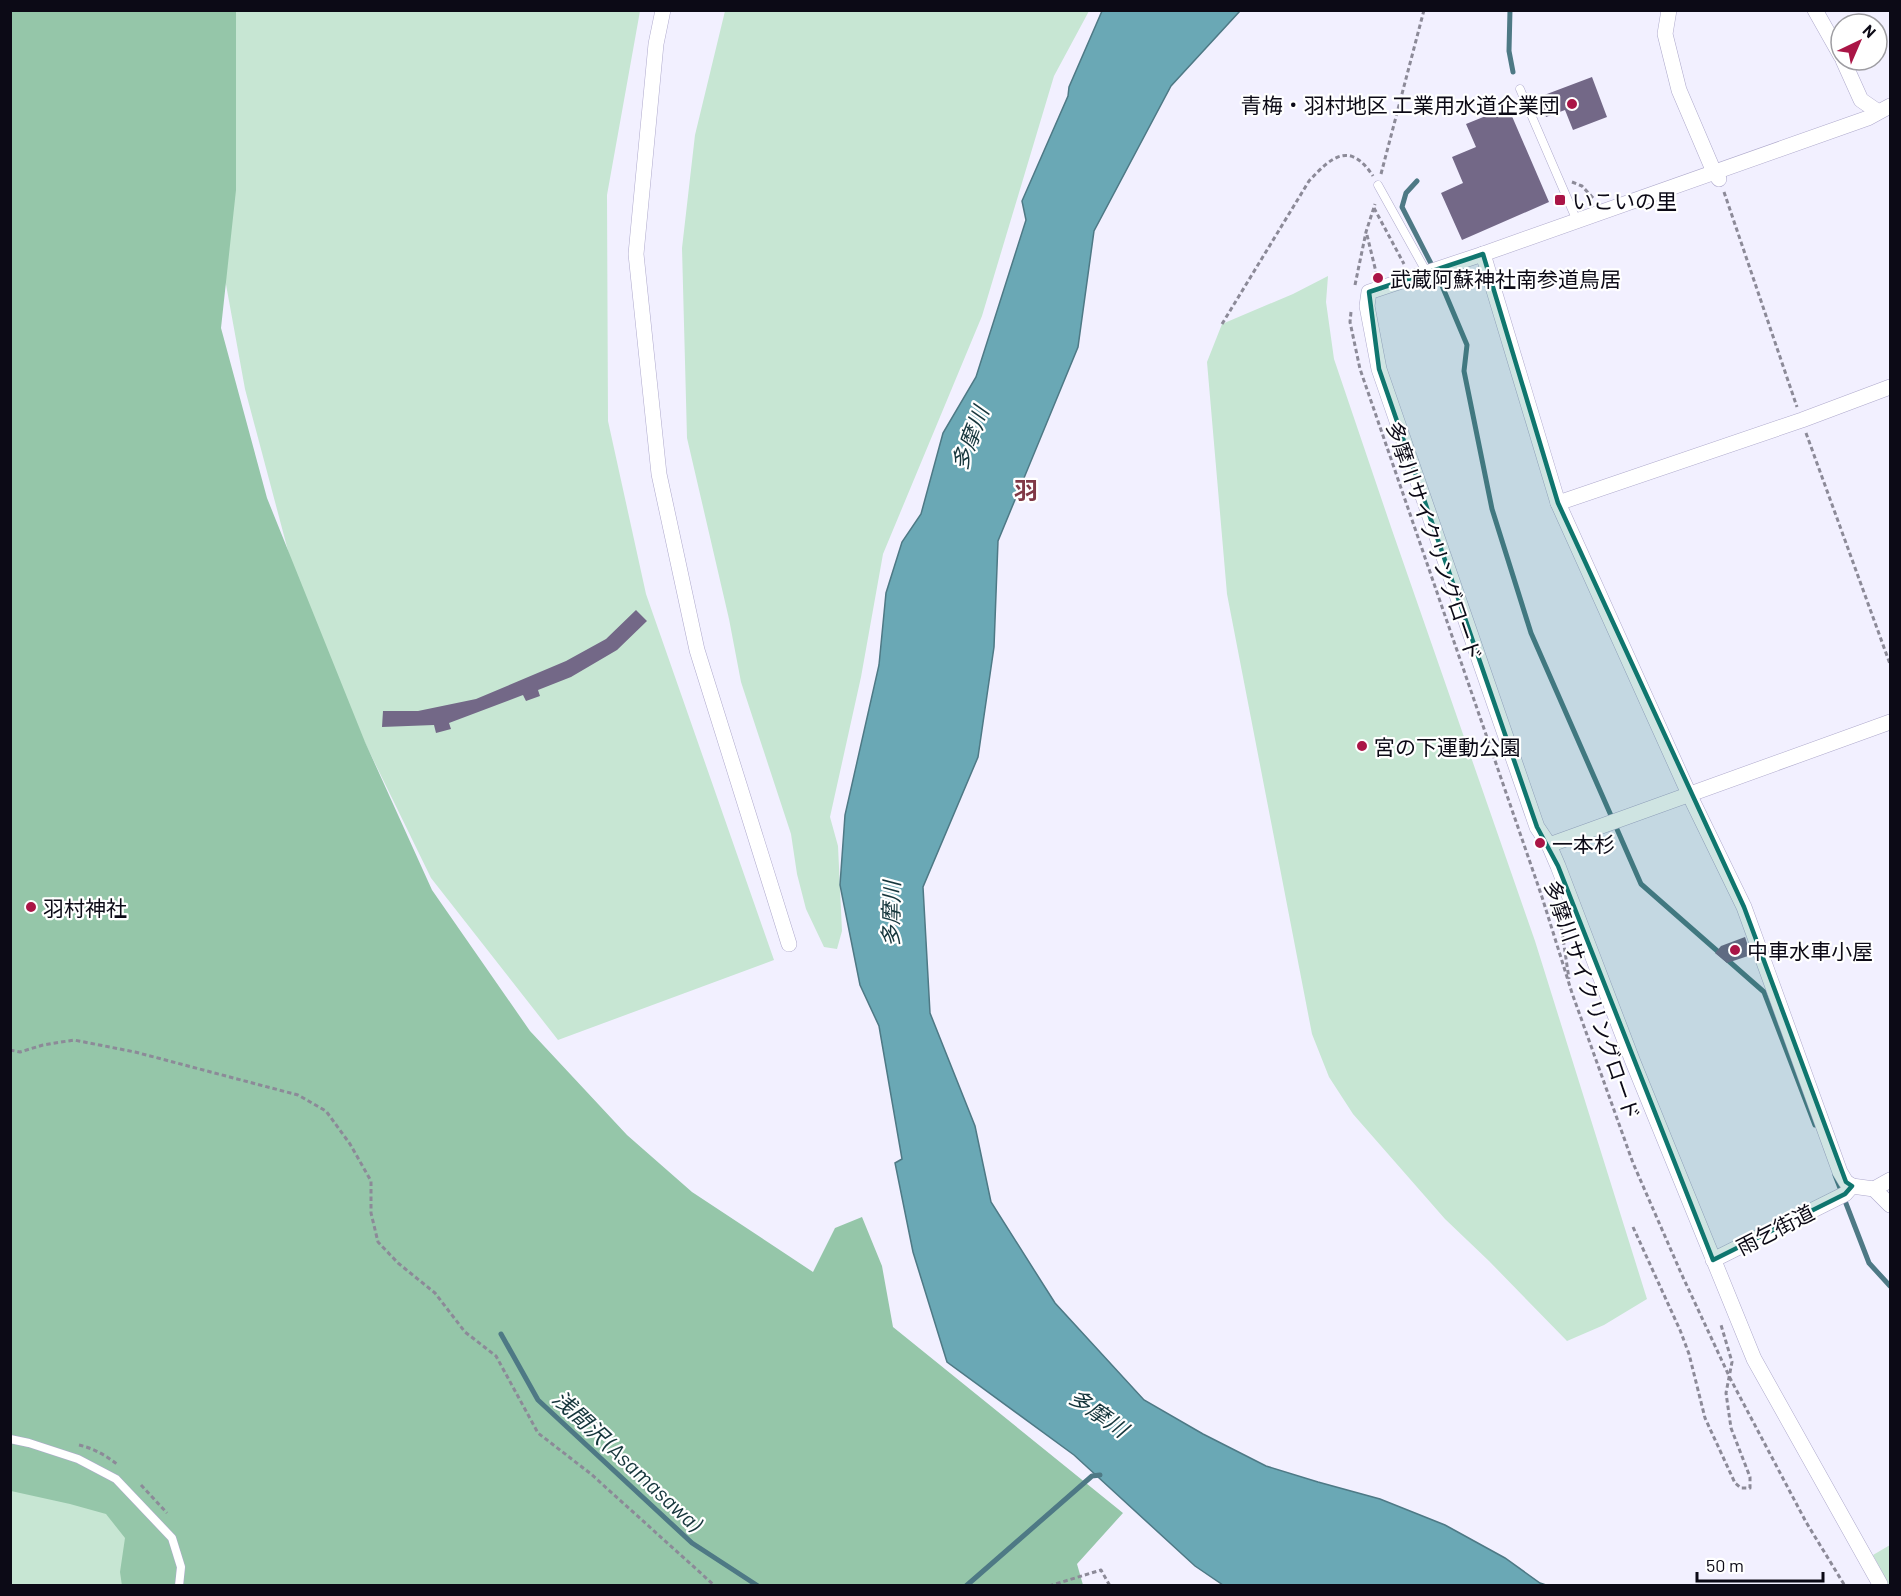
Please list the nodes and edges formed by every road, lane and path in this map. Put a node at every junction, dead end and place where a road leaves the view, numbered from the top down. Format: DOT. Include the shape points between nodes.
graph roads {
  1 [pos="663,10"];
  2 [pos="1424,10"];
  3 [pos="1669,10"];
  4 [pos="1815,10"];
  5 [pos="1829,34"];
  6 [pos="1848,72"];
  7 [pos="1521,89"];
  8 [pos="1884,109"];
  9 [pos="1716,175"];
  10 [pos="1378,185"];
  11 [pos="1562,185"];
  12 [pos="1598,201"];
  13 [pos="1374,208"];
  14 [pos="1577,221"];
  15 [pos="1366,232"];
  16 [pos="1483,254"];
  17 [pos="1395,268"];
  18 [pos="1386,271"];
  19 [pos="1432,271"];
  20 [pos="1352,295"];
  21 [pos="1352,304"];
  22 [pos="1222,324"];
  23 [pos="1890,387"];
  24 [pos="1802,420"];
  25 [pos="1558,503"];
  26 [pos="1890,664"];
  27 [pos="1890,722"];
  28 [pos="1689,794"];
  29 [pos="1549,845"];
  30 [pos="1549,894"];
  31 [pos="1542,897"];
  32 [pos="1559,914"];
  33 [pos="789,944"];
  34 [pos="1572,993"];
  35 [pos="10,1050"];
  36 [pos="1890,1180"];
  37 [pos="1874,1189"];
  38 [pos="1845,1193"];
  39 [pos="1890,1205"];
  40 [pos="1633,1227"];
  41 [pos="1713,1260"];
  42 [pos="1718,1316"];
  43 [pos="1730,1378"];
  44 [pos="10,1439"];
  45 [pos="1880,1584"];
  46 [pos="178,1586"];
  47 [pos="715,1586"];
  48 [pos="1049,1586"];
  49 [pos="1110,1586"];
  50 [pos="1845,1586"];
  1 -- 33 [label="street" via="656,44 636,254 659,474 697,650"];
  2 -- 10 [label="path"];
  3 -- 9 [label="street" via="1665,34 1678,90"];
  4 -- 5 [label="street"];
  6 -- 8 [label="street" via="1861,100"];
  7 -- 11 [label="lane"];
  8 -- 9 [label="street"];
  9 -- 14 [label="street"];
  9 -- 24 [label="path"];
  10 -- 13 [label="path"];
  10 -- 19 [label="lane"];
  10 -- 22 [label="path" via="1355,157 1340,155 1326,163 1309,181"];
  11 -- 12 [label="path" via="1574,182"];
  11 -- 14 [label="lane"];
  13 -- 15 [label="path"];
  13 -- 17 [label="path" via="1404,264"];
  14 -- 16 [label="street"];
  15 -- 18 [label="path" via="1376,274"];
  15 -- 20 [label="path"];
  16 -- 19 [label="street"];
  16 -- 25 [label="street"];
  19 -- 29 [label="street" via="1369,292 1367,306 1378,369 1537,827"];
  21 -- 31 [label="path, 多摩川サイクリングロード" via="1350,322 1360,369"];
  23 -- 24 [label="street"];
  24 -- 25 [label="street"];
  24 -- 26 [label="path"];
  25 -- 28 [label="street"];
  27 -- 28 [label="street"];
  28 -- 29 [label="street"];
  28 -- 38 [label="street" via="1744,907 1846,1182"];
  29 -- 41 [label="street"];
  30 -- 31 [label="path"];
  31 -- 34 [label="path, 多摩川サイクリングロード"];
  32 -- 34 [label="path"];
  34 -- 43 [label="path, 多摩川サイクリングロード" via="1633,1163"];
  35 -- 47 [label="path" via="20,1052 74,1040 298,1095 326,1111 371,1181 371,1213 378,1242 435,1293 465,1332 496,1356 538,1432 591,1474"];
  36 -- 37 [label="street"];
  37 -- 38 [label="street"];
  37 -- 39 [label="street"];
  38 -- 41 [label="street, 雨乞街道"];
  40 -- 43 [label="path" via="1680,1330 1705,1418 1736,1483 1741,1488 1750,1488 1750,1477 1731,1428 1726,1394"];
  41 -- 45 [label="street" via="1754,1359"];
  42 -- 43 [label="path" via="1732,1362"];
  43 -- 50 [label="path, 多摩川サイクリングロード" via="1806,1522"];
  44 -- 46 [label="lane" via="78,1459 116,1479 172,1538 181,1567"];
  48 -- 49 [label="path" via="1101,1570"];
}
